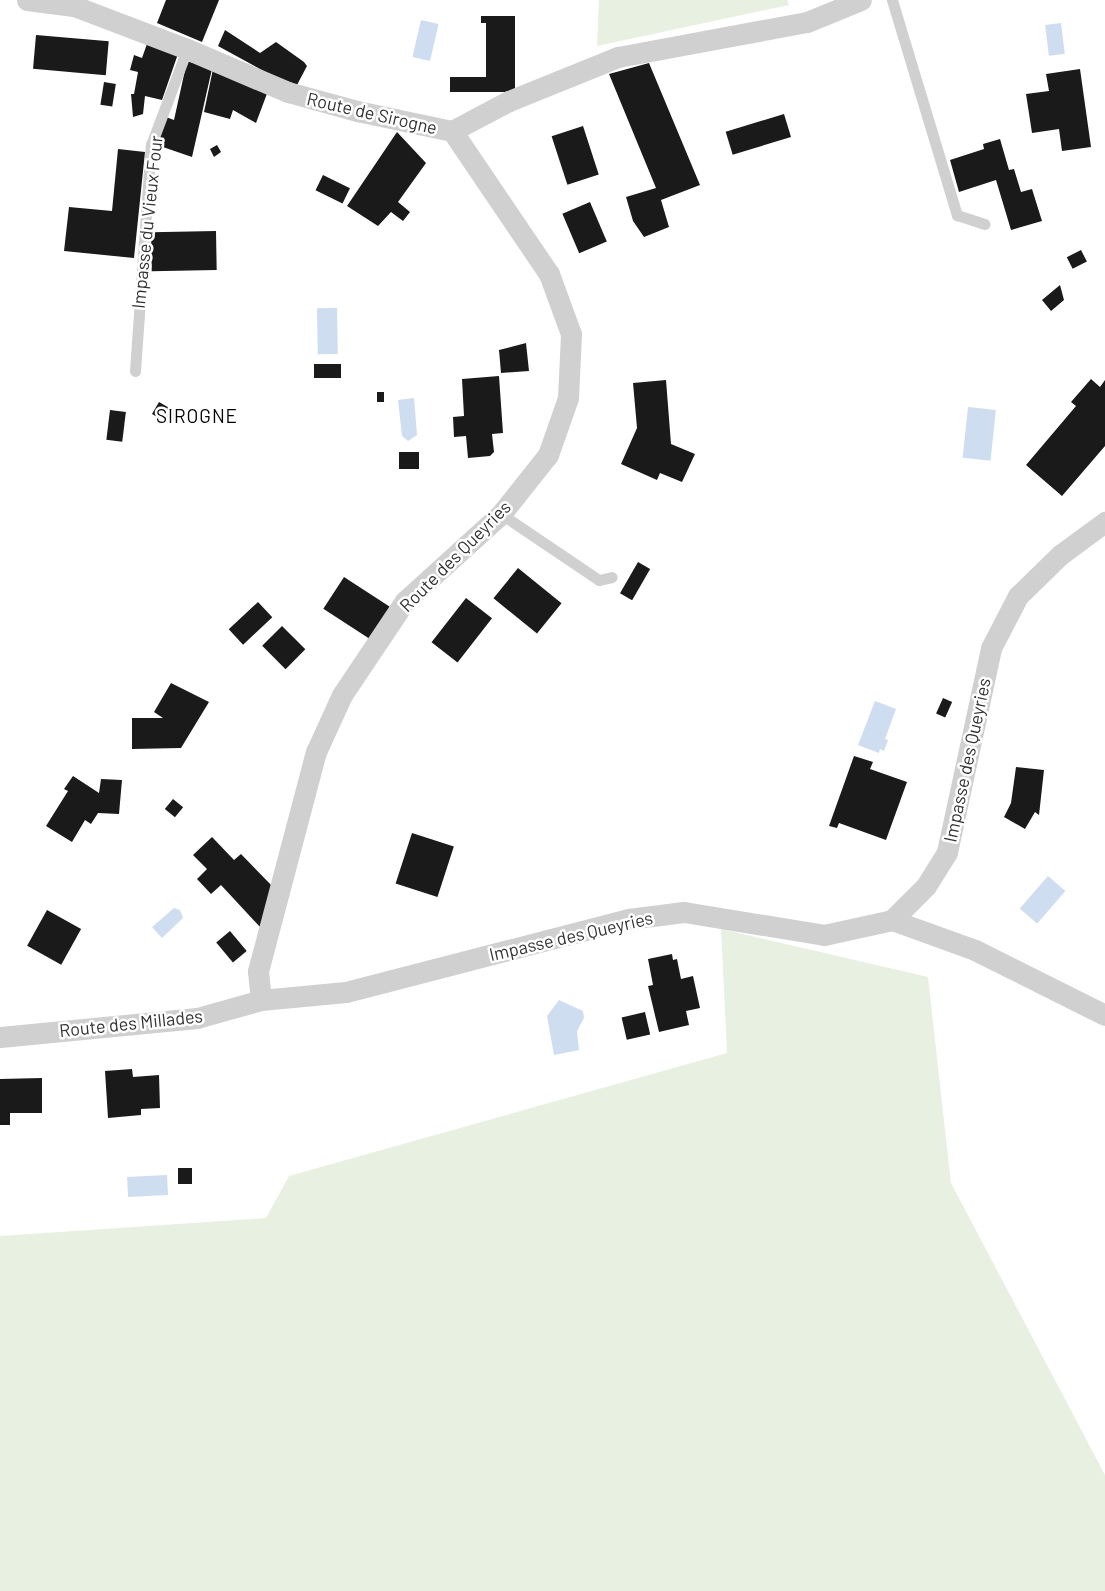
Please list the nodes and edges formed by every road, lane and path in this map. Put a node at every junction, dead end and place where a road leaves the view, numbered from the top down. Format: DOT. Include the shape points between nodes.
graph roads {
  1 [pos="27,0"];
  2 [pos="861,0"];
  3 [pos="892,0"];
  4 [pos="187,49"];
  5 [pos="452,131"];
  6 [pos="985,224"];
  7 [pos="135,371"];
  8 [pos="501,514"];
  9 [pos="1105,522"];
  10 [pos="612,576"];
  11 [pos="892,920"];
  12 [pos="261,1000"];
  13 [pos="1105,1015"];
  14 [pos="0,1037"];
  1 -- 4 [label="street, Route de Sirogne" via="74,6"];
  2 -- 5 [label="street, Route de Sirogne" via="807,22 618,57 508,101"];
  3 -- 6 [label="lane" via="957,215"];
  4 -- 5 [label="street, Route de Sirogne" via="288,92 357,111"];
  4 -- 7 [label="lane, Impasse du Vieux Four" via="152,145"];
  5 -- 8 [label="street, Route des Queyries" via="549,274 572,334 568,398 548,455"];
  8 -- 10 [label="lane" via="599,580"];
  8 -- 12 [label="street, Route des Queyries" via="405,601 342,695 316,752 308,780 258,971"];
  9 -- 11 [label="street, Impasse des Queyries" via="1060,555 1018,596 991,648 947,852 926,886"];
  11 -- 12 [label="street, Impasse des Queyries" via="824,935 684,912 629,919 346,992"];
  11 -- 13 [label="street" via="975,950"];
  12 -- 14 [label="street, Route des Millades" via="197,1018"];
}
